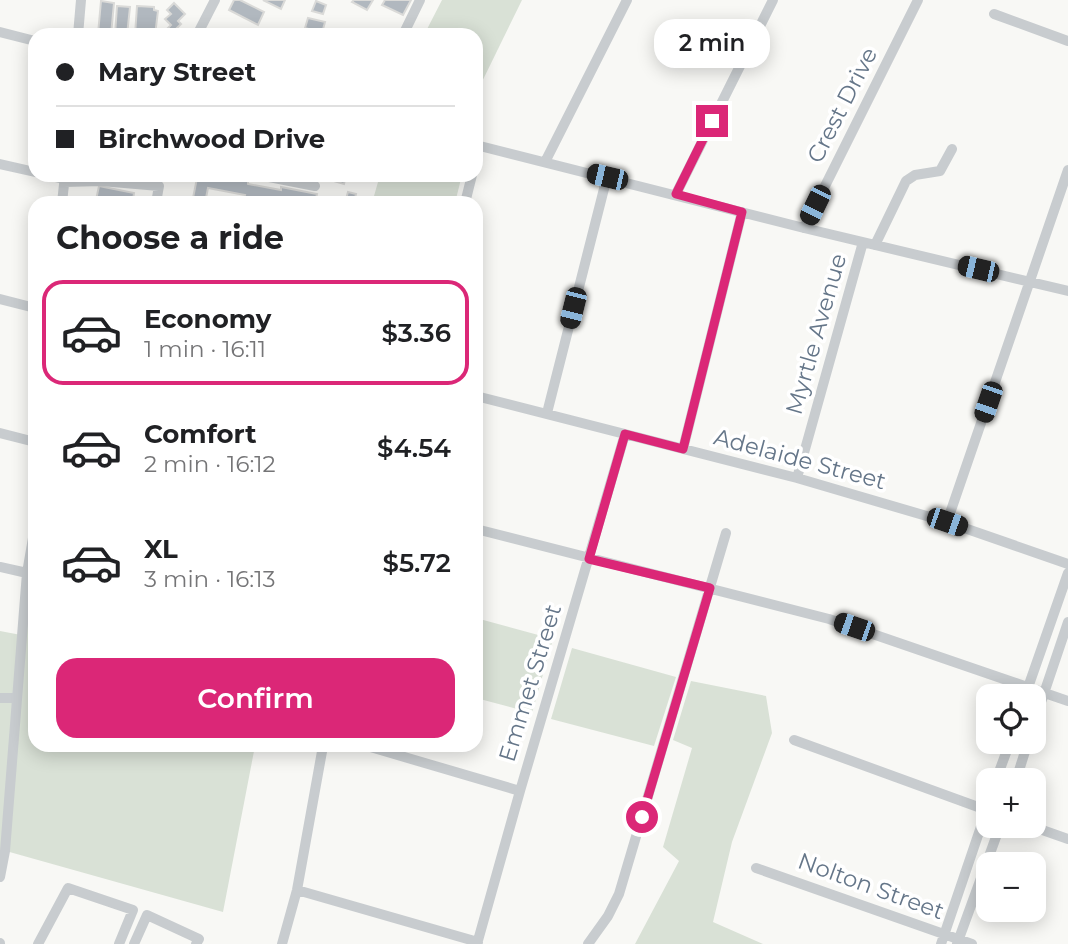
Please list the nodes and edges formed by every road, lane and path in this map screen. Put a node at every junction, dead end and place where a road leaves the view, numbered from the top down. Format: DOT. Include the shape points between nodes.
graph roads {
  1 [pos="81,0"];
  2 [pos="215,0"];
  3 [pos="420,0"];
  4 [pos="627,0"];
  5 [pos="773,0"];
  6 [pos="918,0"];
  7 [pos="994,15"];
  8 [pos="79,28"];
  9 [pos="201,28"];
  10 [pos="406,28"];
  11 [pos="0,32"];
  12 [pos="28,39"];
  13 [pos="1068,41"];
  14 [pos="483,146"];
  15 [pos="952,149"];
  16 [pos="545,162"];
  17 [pos="0,164"];
  18 [pos="28,170"];
  19 [pos="1068,170"];
  20 [pos="607,177"];
  21 [pos="113,182"];
  22 [pos="295,182"];
  23 [pos="315,186"];
  24 [pos="676,194"];
  25 [pos="157,196"];
  26 [pos="742,212"];
  27 [pos="804,228"];
  28 [pos="863,242"];
  29 [pos="875,245"];
  30 [pos="1030,281"];
  31 [pos="1068,291"];
  32 [pos="0,299"];
  33 [pos="28,306"];
  34 [pos="483,398"];
  35 [pos="547,413"];
  36 [pos="0,433"];
  37 [pos="625,434"];
  38 [pos="28,440"];
  39 [pos="683,449"];
  40 [pos="797,478"];
  41 [pos="947,522"];
  42 [pos="483,532"];
  43 [pos="726,533"];
  44 [pos="589,559"];
  45 [pos="1068,564"];
  46 [pos="0,567"];
  47 [pos="28,567"];
  48 [pos="27,573"];
  49 [pos="1068,573"];
  50 [pos="710,588"];
  51 [pos="1068,622"];
  52 [pos="1005,684"];
  53 [pos="1030,684"];
  54 [pos="1046,687"];
  55 [pos="1046,694"];
  56 [pos="0,698"];
  57 [pos="17,698"];
  58 [pos="1068,701"];
  59 [pos="794,740"];
  60 [pos="322,752"];
  61 [pos="388,752"];
  62 [pos="520,791"];
  63 [pos="976,804"];
  64 [pos="1046,831"];
  65 [pos="978,838"];
  66 [pos="996,838"];
  67 [pos="1068,838"];
  68 [pos="3,844"];
  69 [pos="756,868"];
  70 [pos="0,877"];
  71 [pos="297,890"];
  72 [pos="943,939"];
  73 [pos="958,942"];
  74 [pos="478,943"];
  75 [pos="38,944"];
  76 [pos="119,944"];
  77 [pos="134,944"];
  78 [pos="196,944"];
  79 [pos="282,944"];
  80 [pos="588,944"];
  81 [pos="972,944"];
  1 -- 8 [label="street"];
  2 -- 9 [label="street"];
  3 -- 10 [label="street"];
  4 -- 16 [label="street"];
  5 -- 24 [label="street"];
  6 -- 27 [label="street, Crest Drive"];
  7 -- 13 [label="street"];
  11 -- 12 [label="street"];
  14 -- 16 [label="street"];
  15 -- 29 [label="street" via="940,171 915,174 906,181"];
  16 -- 20 [label="street"];
  17 -- 18 [label="street"];
  19 -- 30 [label="street"];
  20 -- 24 [label="street"];
  20 -- 35 [label="street"];
  21 -- 25 [label="street" via="159,186"];
  22 -- 23 [label="street"];
  24 -- 26 [label="street"];
  26 -- 27 [label="street"];
  26 -- 39 [label="street"];
  27 -- 28 [label="street"];
  28 -- 29 [label="street"];
  28 -- 40 [label="street, Myrtle Avenue"];
  29 -- 30 [label="street"];
  30 -- 31 [label="street"];
  30 -- 41 [label="street"];
  32 -- 33 [label="street"];
  34 -- 35 [label="street, Adelaide Street"];
  35 -- 37 [label="street, Adelaide Street"];
  36 -- 38 [label="street"];
  37 -- 39 [label="street, Adelaide Street"];
  37 -- 44 [label="street, Emmet Street"];
  39 -- 40 [label="street, Adelaide Street"];
  40 -- 41 [label="street, Adelaide Street"];
  41 -- 45 [label="street, Adelaide Street"];
  42 -- 44 [label="street"];
  43 -- 50 [label="street"];
  44 -- 50 [label="street"];
  44 -- 62 [label="street, Emmet Street"];
  46 -- 48 [label="street"];
  47 -- 48 [label="street"];
  48 -- 57 [label="street"];
  49 -- 53 [label="street"];
  50 -- 52 [label="street" via="829,619"];
  50 -- 80 [label="street" via="619,894"];
  51 -- 54 [label="street"];
  55 -- 58 [label="street"];
  56 -- 57 [label="street"];
  57 -- 68 [label="street"];
  59 -- 63 [label="street"];
  60 -- 71 [label="street"];
  61 -- 62 [label="street"];
  62 -- 74 [label="street, Emmet Street"];
  64 -- 67 [label="street"];
  65 -- 72 [label="street"];
  66 -- 73 [label="street"];
  68 -- 70 [label="street"];
  69 -- 72 [label="street, Nolton Street"];
  71 -- 74 [label="street"];
  71 -- 79 [label="street"];
  72 -- 73 [label="street, Nolton Street"];
  73 -- 81 [label="street, Nolton Street"];
  75 -- 76 [label="street" via="68,888 133,910"];
  77 -- 78 [label="street" via="147,915 199,939"];
}
